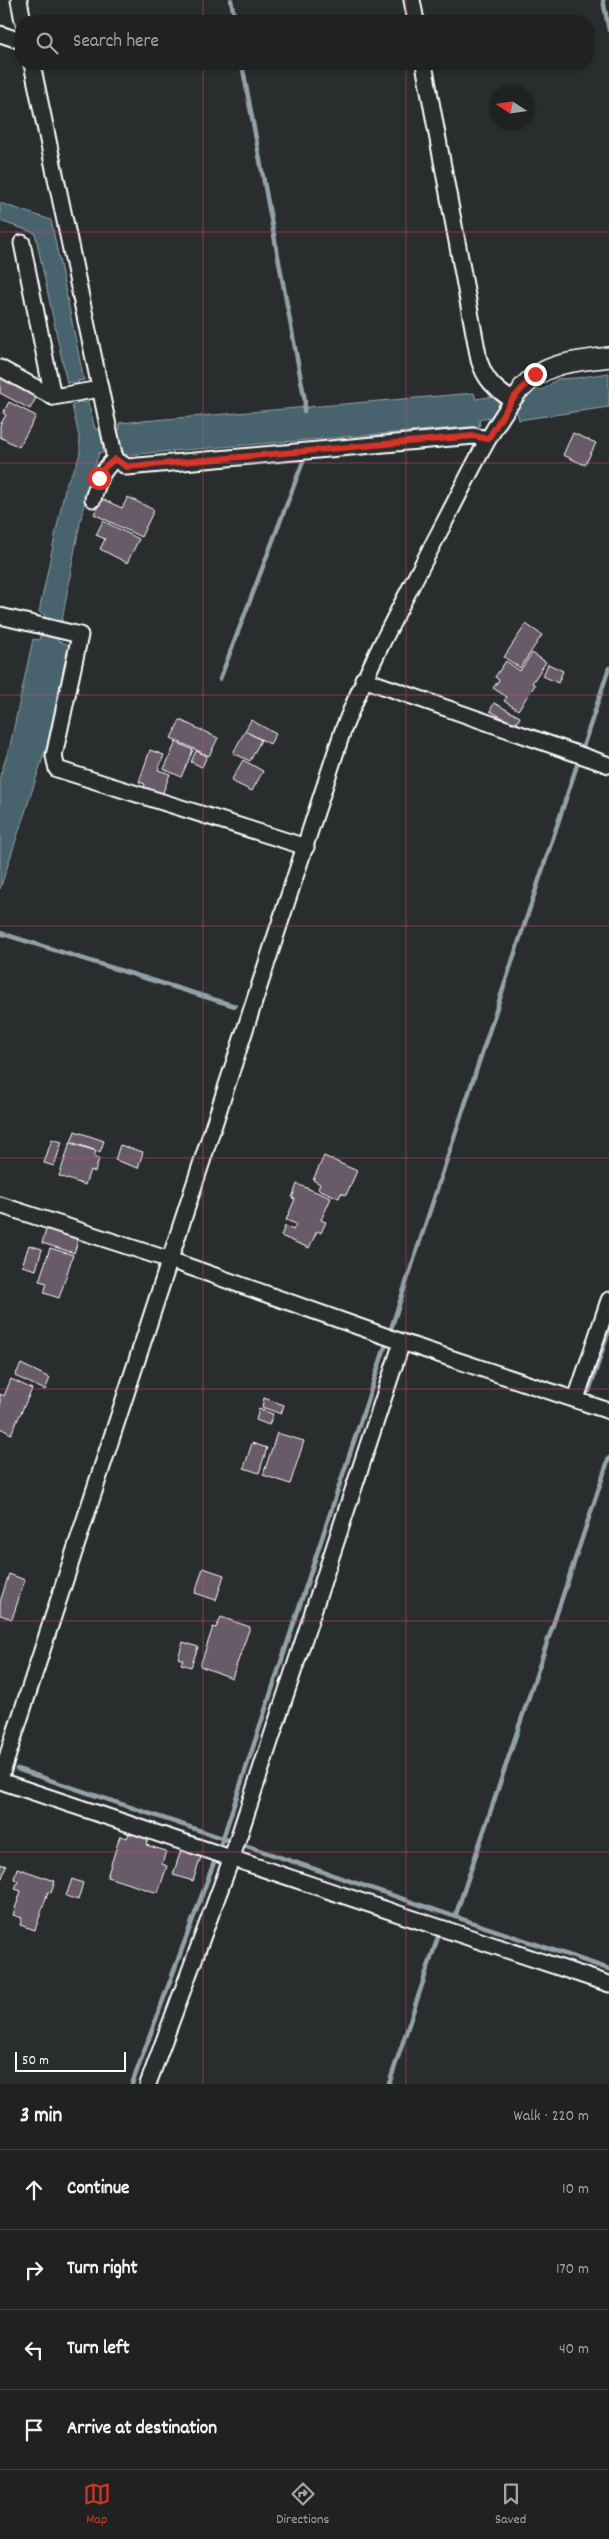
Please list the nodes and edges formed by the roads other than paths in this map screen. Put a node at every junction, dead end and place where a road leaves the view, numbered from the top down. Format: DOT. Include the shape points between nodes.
graph roads {
  1 [pos="19,0"];
  2 [pos="412,0"];
  3 [pos="22,15"];
  4 [pos="415,15"];
  5 [pos="0,34"];
  6 [pos="15,39"];
  7 [pos="33,70"];
  8 [pos="425,70"];
  9 [pos="22,243"];
  10 [pos="609,357"];
  11 [pos="0,368"];
  12 [pos="93,390"];
  13 [pos="518,394"];
  14 [pos="60,396"];
  15 [pos="488,439"];
  16 [pos="115,456"];
  17 [pos="93,499"];
  18 [pos="0,616"];
  19 [pos="363,680"];
  20 [pos="609,765"];
  21 [pos="306,847"];
  22 [pos="0,1205"];
  23 [pos="170,1260"];
  24 [pos="609,1300"];
  25 [pos="392,1338"];
  26 [pos="576,1399"];
  27 [pos="609,1411"];
  28 [pos="0,1780"];
  29 [pos="222,1853"];
  30 [pos="609,1984"];
  31 [pos="148,2084"];
  1 -- 3 [label="street"];
  2 -- 4 [label="street"];
  5 -- 6 [label="street"];
  7 -- 12 [label="street"];
  8 -- 13 [label="street" via="483,375 494,389"];
  9 -- 14 [label="street"];
  10 -- 13 [label="street" via="551,366 535,374"];
  11 -- 14 [label="street"];
  12 -- 14 [label="street"];
  12 -- 16 [label="street" via="108,421"];
  13 -- 15 [label="street"];
  15 -- 16 [label="street" via="474,436 127,467"];
  15 -- 19 [label="street"];
  16 -- 17 [label="street" via="102,473"];
  18 -- 21 [label="street" via="80,635 54,756 56,769"];
  19 -- 20 [label="street"];
  19 -- 21 [label="street" via="343,730"];
  21 -- 23 [label="street"];
  22 -- 23 [label="street"];
  23 -- 25 [label="street"];
  23 -- 28 [label="street"];
  24 -- 26 [label="street"];
  25 -- 26 [label="street"];
  25 -- 29 [label="street"];
  26 -- 27 [label="street"];
  28 -- 29 [label="street"];
  29 -- 30 [label="street"];
  29 -- 31 [label="street"];
}
